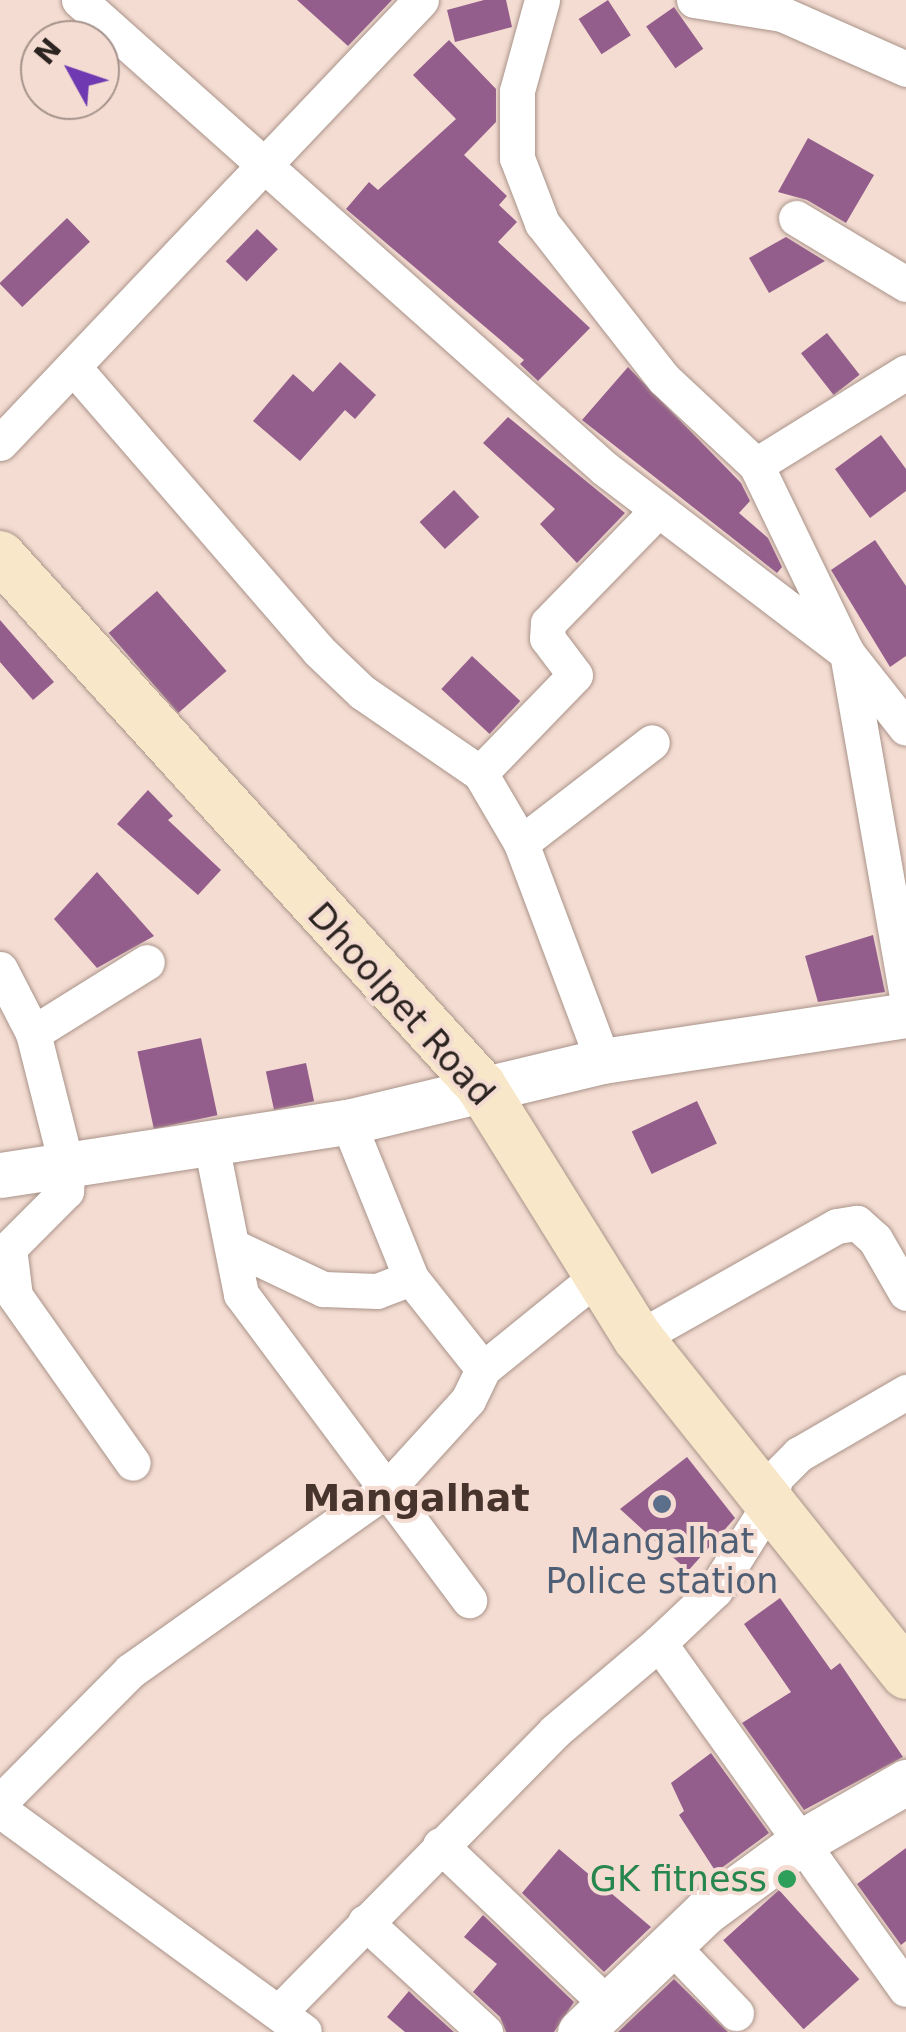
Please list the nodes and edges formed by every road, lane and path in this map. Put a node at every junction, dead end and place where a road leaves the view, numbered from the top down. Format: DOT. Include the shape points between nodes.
graph roads {
  1 [pos="79,0"];
  2 [pos="421,0"];
  3 [pos="542,0"];
  4 [pos="694,0"];
  5 [pos="786,7"];
  6 [pos="906,69"];
  7 [pos="263,168"];
  8 [pos="796,218"];
  9 [pos="906,284"];
  10 [pos="74,369"];
  11 [pos="906,372"];
  12 [pos="0,443"];
  13 [pos="756,465"];
  14 [pos="658,510"];
  15 [pos="0,556"];
  16 [pos="847,653"];
  17 [pos="906,728"];
  18 [pos="652,742"];
  19 [pos="480,773"];
  20 [pos="520,843"];
  21 [pos="148,962"];
  22 [pos="4,989"];
  23 [pos="906,991"];
  24 [pos="906,1015"];
  25 [pos="33,1033"];
  26 [pos="603,1061"];
  27 [pos="481,1086"];
  28 [pos="348,1122"];
  29 [pos="211,1144"];
  30 [pos="67,1168"];
  31 [pos="0,1175"];
  32 [pos="232,1246"];
  33 [pos="600,1275"];
  34 [pos="412,1278"];
  35 [pos="906,1293"];
  36 [pos="8,1303"];
  37 [pos="638,1338"];
  38 [pos="483,1369"];
  39 [pos="906,1392"];
  40 [pos="133,1462"];
  41 [pos="387,1490"];
  42 [pos="769,1505"];
  43 [pos="469,1600"];
  44 [pos="659,1643"];
  45 [pos="906,1674"];
  46 [pos="906,1782"];
  47 [pos="0,1802"];
  48 [pos="0,1810"];
  49 [pos="798,1844"];
  50 [pos="440,1845"];
  51 [pos="365,1922"];
  52 [pos="670,1943"];
  53 [pos="906,1989"];
  54 [pos="736,2013"];
  55 [pos="593,2018"];
  56 [pos="292,2022"];
  57 [pos="485,2032"];
  1 -- 7 [label="street"];
  2 -- 7 [label="street"];
  3 -- 13 [label="street" via="517,92 518,158 542,223 664,379"];
  4 -- 5 [label="street"];
  5 -- 6 [label="street"];
  7 -- 10 [label="street"];
  7 -- 14 [label="street"];
  8 -- 9 [label="street"];
  10 -- 12 [label="street"];
  10 -- 19 [label="street" via="318,650 362,692"];
  11 -- 13 [label="street"];
  13 -- 16 [label="street"];
  14 -- 16 [label="street"];
  14 -- 19 [label="street" via="548,624 547,638 575,674"];
  15 -- 27 [label="main road, Dhoolpet Road"];
  16 -- 17 [label="street"];
  16 -- 23 [label="street"];
  18 -- 20 [label="street"];
  19 -- 20 [label="street"];
  20 -- 26 [label="street"];
  21 -- 25 [label="street"];
  22 -- 25 [label="street"];
  24 -- 26 [label="street"];
  25 -- 30 [label="street"];
  26 -- 27 [label="street"];
  27 -- 28 [label="street"];
  27 -- 33 [label="main road, Dhoolpet Road"];
  28 -- 29 [label="street"];
  28 -- 34 [label="street"];
  29 -- 30 [label="street"];
  29 -- 32 [label="street"];
  30 -- 31 [label="street" via="43,1164"];
  30 -- 36 [label="street" via="66,1191 9,1248"];
  32 -- 34 [label="street" via="323,1290 377,1290"];
  32 -- 41 [label="street" via="241,1294"];
  33 -- 37 [label="main road, Dhoolpet Road"];
  33 -- 38 [label="street"];
  34 -- 38 [label="street"];
  35 -- 37 [label="street" via="876,1239 857,1223 837,1226"];
  36 -- 40 [label="street"];
  37 -- 42 [label="main road, Dhoolpet Road"];
  38 -- 41 [label="street" via="468,1400"];
  39 -- 42 [label="street" via="799,1454 775,1478"];
  41 -- 43 [label="street"];
  41 -- 47 [label="street" via="130,1671"];
  42 -- 44 [label="street" via="715,1590"];
  42 -- 45 [label="main road, Dhoolpet Road"];
  44 -- 49 [label="street"];
  44 -- 50 [label="street" via="554,1731"];
  46 -- 49 [label="street"];
  48 -- 56 [label="street"];
  49 -- 52 [label="street"];
  49 -- 53 [label="street"];
  50 -- 51 [label="street"];
  50 -- 55 [label="street"];
  51 -- 56 [label="street"];
  51 -- 57 [label="street"];
  52 -- 54 [label="street"];
  52 -- 55 [label="street"];
}
